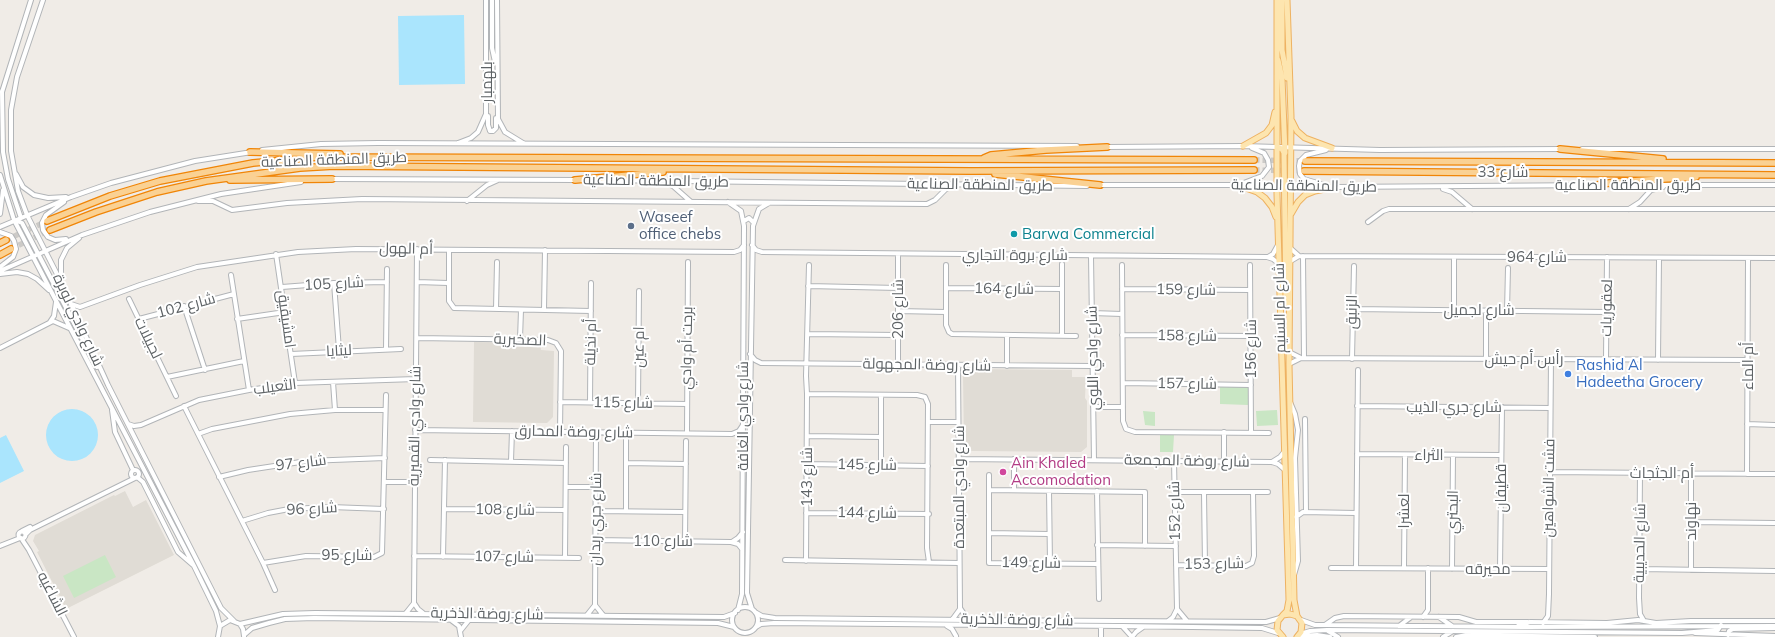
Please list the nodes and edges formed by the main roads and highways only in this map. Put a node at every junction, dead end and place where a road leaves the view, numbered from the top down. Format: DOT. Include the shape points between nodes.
graph roads {
  1 [pos="1288,0"];
  2 [pos="1278,1"];
  3 [pos="1276,54"];
  4 [pos="1277,99"];
  5 [pos="1290,99"];
  6 [pos="1290,116"];
  7 [pos="1243,146"];
  8 [pos="1107,147"];
  9 [pos="1277,147"];
  10 [pos="1288,147"];
  11 [pos="1332,148"];
  12 [pos="1560,149"];
  13 [pos="250,152"];
  14 [pos="377,156"];
  15 [pos="980,159"];
  16 [pos="1254,160"];
  17 [pos="1305,161"];
  18 [pos="1689,162"];
  19 [pos="1775,163"];
  20 [pos="681,169"];
  21 [pos="1254,170"];
  22 [pos="971,171"];
  23 [pos="1304,171"];
  24 [pos="1708,174"];
  25 [pos="1775,175"];
  26 [pos="332,179"];
  27 [pos="575,180"];
  28 [pos="206,181"];
  29 [pos="1100,185"];
  30 [pos="1237,185"];
  31 [pos="1597,185"];
  32 [pos="1335,187"];
  33 [pos="1289,217"];
  34 [pos="47,221"];
  35 [pos="1278,221"];
  36 [pos="50,230"];
  37 [pos="6,240"];
  38 [pos="0,243"];
  39 [pos="11,249"];
  40 [pos="0,255"];
  41 [pos="1288,318"];
  42 [pos="1282,616"];
  43 [pos="1299,618"];
  44 [pos="1281,636"];
  45 [pos="1298,636"];
  1 -- 5 [label="main road, شارع ام السنيم"];
  2 -- 3 [label="main road, شارع ام السنيم"];
  2 -- 5 [label="main road"];
  3 -- 4 [label="main road, شارع ام السنيم"];
  3 -- 10 [label="main road" via="1282,78"];
  4 -- 7 [label="main road" via="1269,129"];
  4 -- 9 [label="main road, شارع ام السنيم"];
  5 -- 6 [label="main road, شارع ام السنيم"];
  6 -- 10 [label="main road, شارع ام السنيم"];
  6 -- 11 [label="main road" via="1300,135 1314,143"];
  8 -- 15 [label="highway" via="991,155"];
  9 -- 35 [label="main road, شارع ام السنيم"];
  9 -- 41 [label="main road" via="1284,153 1284,290"];
  10 -- 33 [label="main road, شارع ام السنيم"];
  12 -- 18 [label="highway"];
  13 -- 14 [label="highway" via="325,152"];
  14 -- 15 [label="highway, طريق المنطقة الصناعية"];
  14 -- 34 [label="highway, طريق المنطقة الصناعية" via="276,160 192,174 110,196"];
  15 -- 16 [label="highway, طريق المنطقة الصناعية"];
  17 -- 18 [label="highway, شارع 33"];
  18 -- 19 [label="highway, شارع 33"];
  20 -- 22 [label="highway, طريق المنطقة الصناعية"];
  20 -- 27 [label="highway"];
  20 -- 28 [label="highway, طريق المنطقة الصناعية" via="334,166 274,170"];
  21 -- 22 [label="highway, طريق المنطقة الصناعية"];
  22 -- 29 [label="highway"];
  23 -- 24 [label="highway, شارع 33"];
  24 -- 25 [label="highway, شارع 33"];
  24 -- 31 [label="highway" via="1689,178"];
  26 -- 28 [label="highway"];
  28 -- 36 [label="highway, طريق المنطقة الصناعية" via="124,202"];
  30 -- 35 [label="main road" via="1257,192 1265,198"];
  32 -- 33 [label="main road" via="1305,195"];
  33 -- 41 [label="main road, شارع ام السنيم"];
  35 -- 42 [label="main road, شارع ام السنيم" via="1288,600 1287,611"];
  37 -- 38 [label="highway"];
  39 -- 40 [label="highway"];
  41 -- 43 [label="main road, شارع ام السنيم" via="1293,578 1294,600"];
  42 -- 43 [label="main road" via="1290,614"];
  42 -- 44 [label="main road, شارع ام السنيم" via="1277,625"];
  43 -- 45 [label="main road, شارع ام السنيم" via="1302,626"];
}
